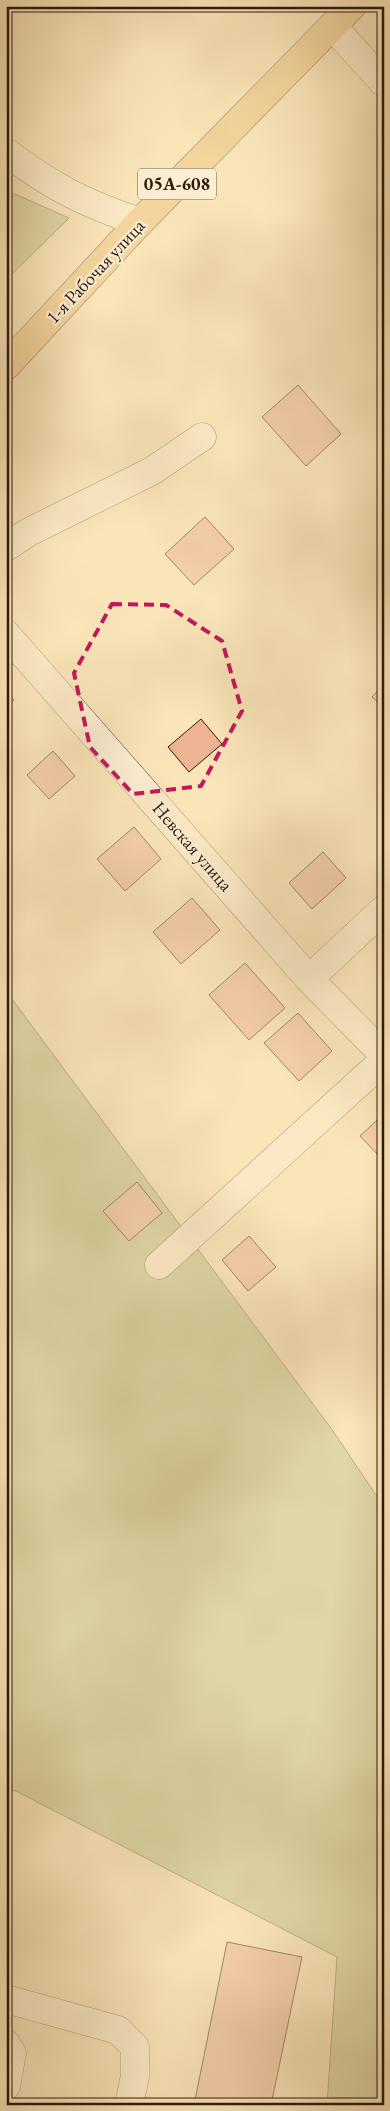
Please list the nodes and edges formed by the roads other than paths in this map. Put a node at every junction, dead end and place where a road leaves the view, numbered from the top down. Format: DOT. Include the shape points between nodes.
graph roads {
  1 [pos="352,6"];
  2 [pos="333,27"];
  3 [pos="384,83"];
  4 [pos="6,152"];
  5 [pos="140,222"];
  6 [pos="6,366"];
  7 [pos="202,437"];
  8 [pos="6,547"];
  9 [pos="6,634"];
  10 [pos="384,909"];
  11 [pos="309,979"];
  12 [pos="384,1055"];
  13 [pos="384,1060"];
  14 [pos="159,1265"];
  15 [pos="6,1999"];
  16 [pos="6,2044"];
  17 [pos="6,2086"];
  18 [pos="129,2105"];
  1 -- 2 [label="main road, 1-я Рабочая улица / 05А-608"];
  2 -- 3 [label="street"];
  2 -- 5 [label="main road, 1-я Рабочая улица / 05А-608"];
  4 -- 5 [label="street" via="35,174 78,199"];
  5 -- 6 [label="main road, 1-я Рабочая улица / 05А-608"];
  7 -- 8 [label="street" via="152,471 29,532"];
  9 -- 11 [label="street, Невская улица"];
  10 -- 11 [label="street"];
  11 -- 12 [label="street, Невская улица"];
  13 -- 14 [label="street"];
  15 -- 18 [label="street" via="118,2030 135,2047 135,2076"];
  16 -- 17 [label="street" via="12,2053"];
}
